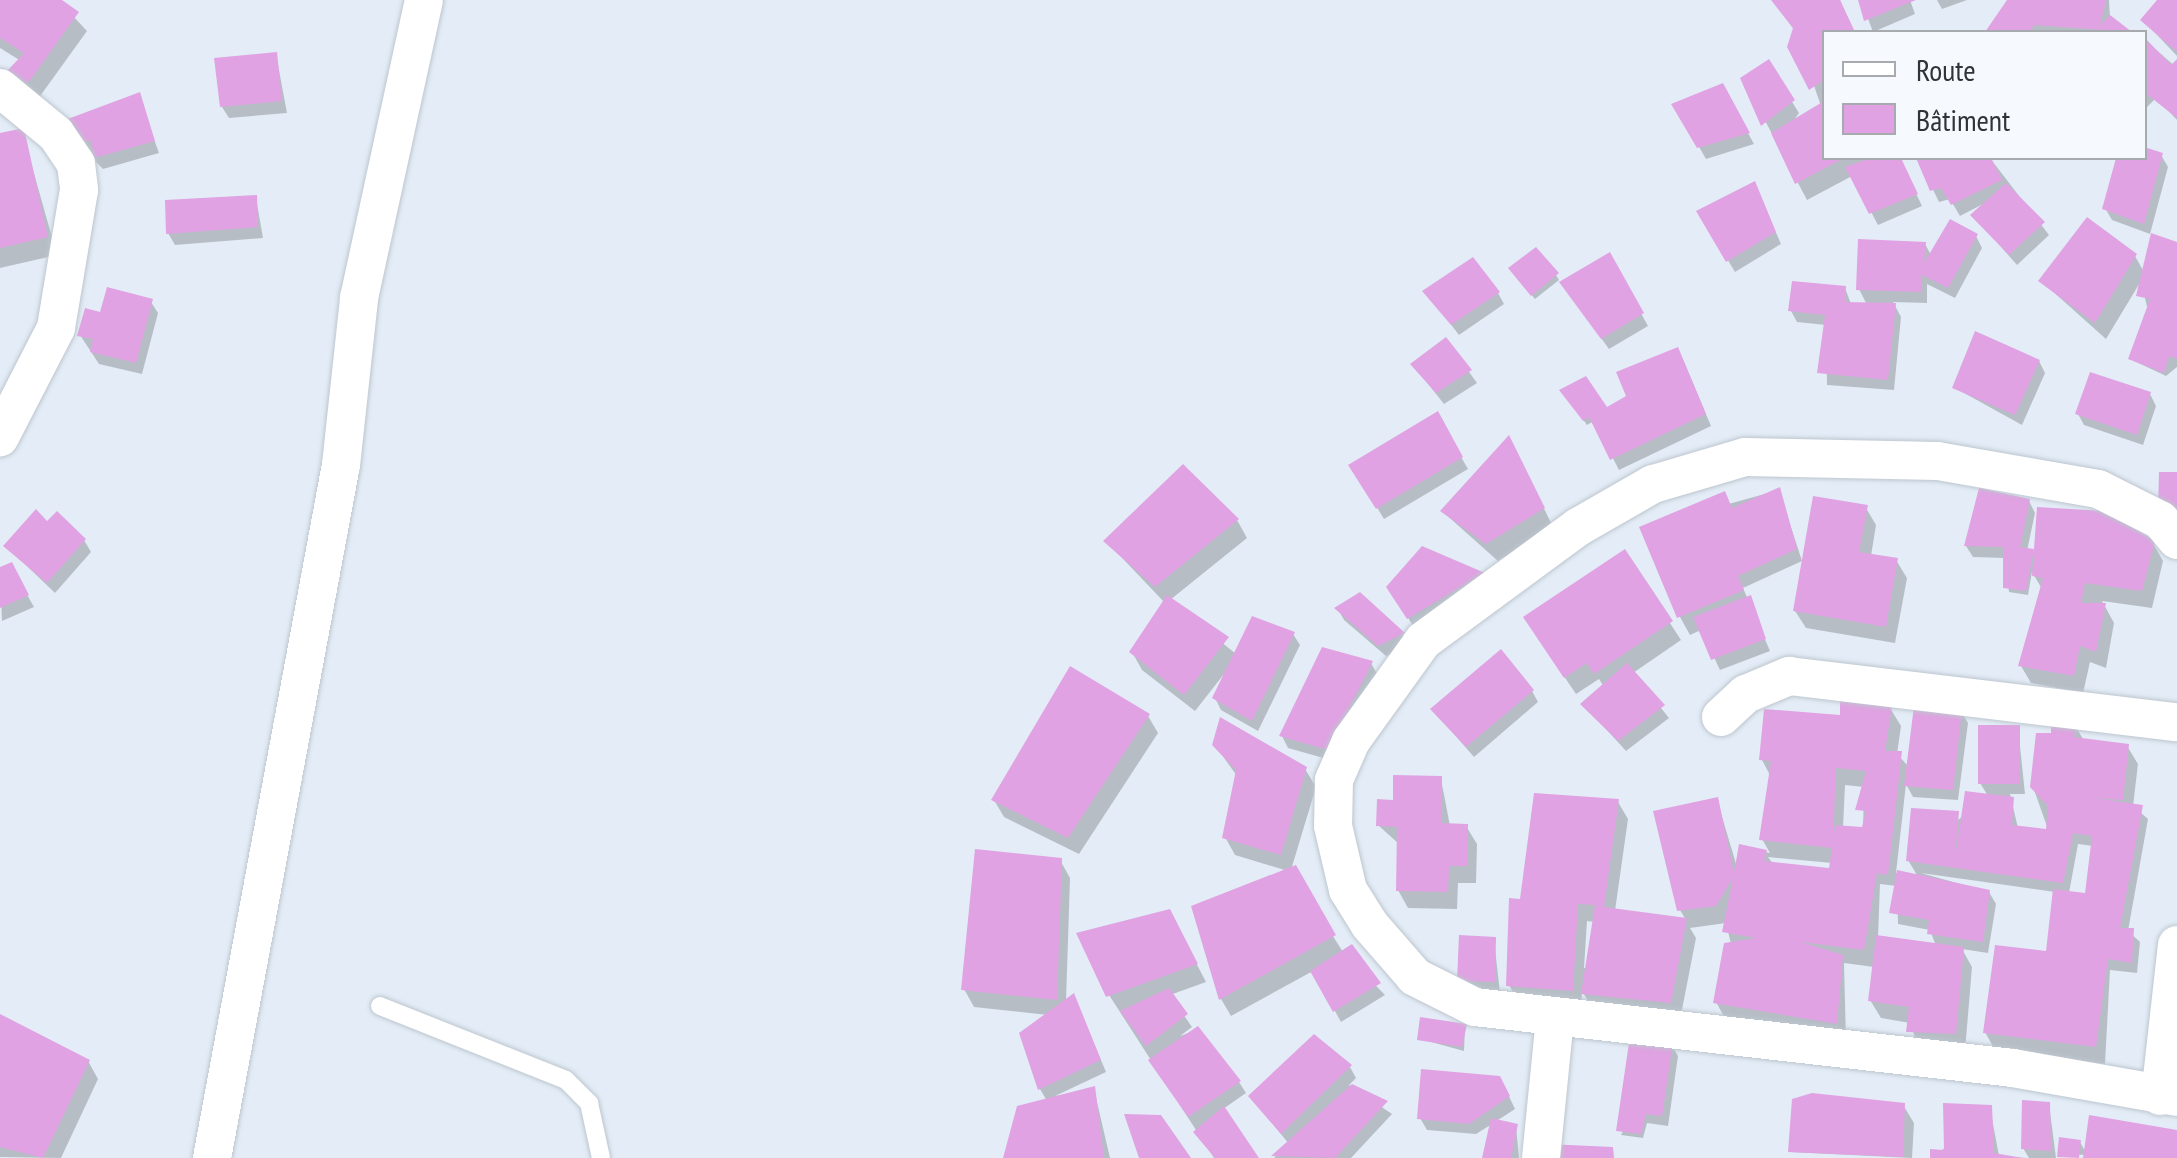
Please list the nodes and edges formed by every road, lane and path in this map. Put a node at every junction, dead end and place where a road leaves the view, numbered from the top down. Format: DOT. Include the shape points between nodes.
graph roads {
  1 [pos="424,0"];
  2 [pos="0,88"];
  3 [pos="0,436"];
  4 [pos="2177,540"];
  5 [pos="1721,717"];
  6 [pos="2177,722"];
  7 [pos="2177,945"];
  8 [pos="380,1006"];
  9 [pos="1555,1017"];
  10 [pos="2169,1096"];
  11 [pos="212,1158"];
  12 [pos="601,1158"];
  13 [pos="1541,1158"];
  1 -- 11 [label="street" via="359,298 341,465"];
  2 -- 3 [label="street" via="56,134 76,164 78,190 56,328"];
  4 -- 9 [label="street" via="2133,503 2012,471 1744,458 1638,492 1473,599 1423,641 1358,728 1334,780 1339,859 1369,924 1440,996"];
  5 -- 6 [label="street" via="1746,694 1789,676"];
  7 -- 10 [label="street"];
  8 -- 12 [label="lane" via="566,1080 590,1103"];
  9 -- 10 [label="street" via="2014,1068"];
  9 -- 13 [label="street"];
}
